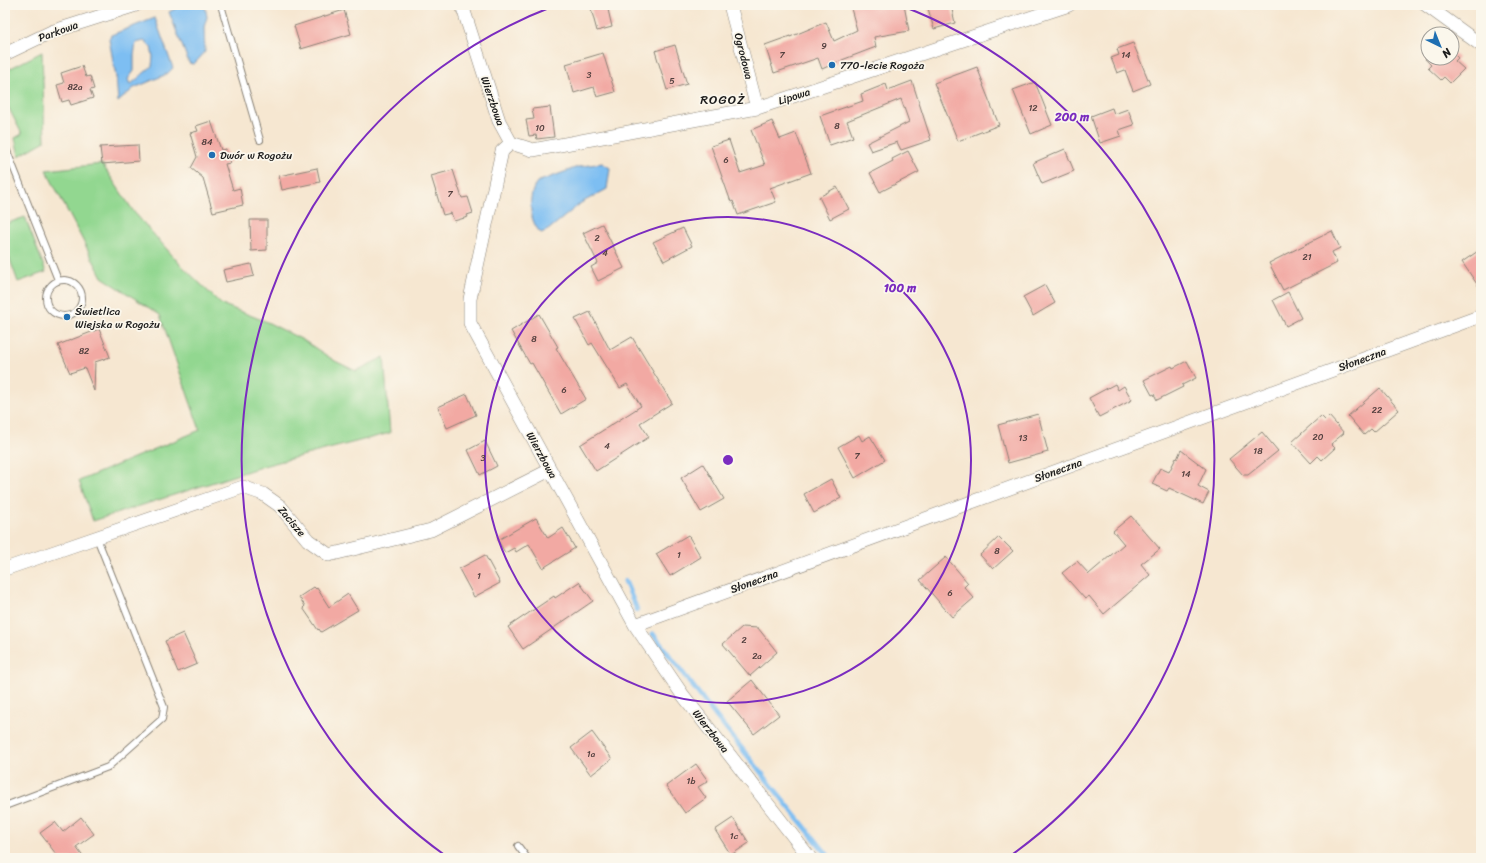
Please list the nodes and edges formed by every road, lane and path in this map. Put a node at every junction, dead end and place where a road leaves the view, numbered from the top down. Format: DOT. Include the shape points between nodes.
graph roads {
  1 [pos="136,5"];
  2 [pos="221,5"];
  3 [pos="462,5"];
  4 [pos="730,5"];
  5 [pos="1069,5"];
  6 [pos="1426,5"];
  7 [pos="1481,45"];
  8 [pos="5,54"];
  9 [pos="757,108"];
  10 [pos="260,140"];
  11 [pos="511,142"];
  12 [pos="5,146"];
  13 [pos="58,280"];
  14 [pos="1481,316"];
  15 [pos="550,470"];
  16 [pos="97,538"];
  17 [pos="5,569"];
  18 [pos="635,625"];
  19 [pos="5,806"];
  20 [pos="518,846"];
  21 [pos="527,858"];
  22 [pos="810,858"];
  1 -- 8 [label="street, Parkowa" via="51,32"];
  2 -- 10 [label="lane"];
  3 -- 11 [label="street, Wierzbowa" via="499,121"];
  4 -- 9 [label="street, Ogrodowa"];
  5 -- 9 [label="street, Lipowa"];
  6 -- 7 [label="street"];
  9 -- 11 [label="street, Lipowa" via="533,150"];
  11 -- 15 [label="street, Wierzbowa" via="502,151 470,299 470,323"];
  12 -- 13 [label="lane"];
  13 -- 13 [label="lane" via="49,287 45,296 48,307 55,315 65,317 75,314 82,305 83,294 78,285 69,280"];
  14 -- 18 [label="street, Słoneczna"];
  15 -- 16 [label="street, Zacisze" via="431,530 329,555 308,540 280,506 263,494 243,487"];
  15 -- 18 [label="street, Wierzbowa"];
  16 -- 17 [label="street, Zacisze"];
  16 -- 19 [label="lane" via="164,707 162,719 108,767"];
  18 -- 22 [label="street, Wierzbowa" via="682,694"];
  20 -- 21 [label="lane"];
}
